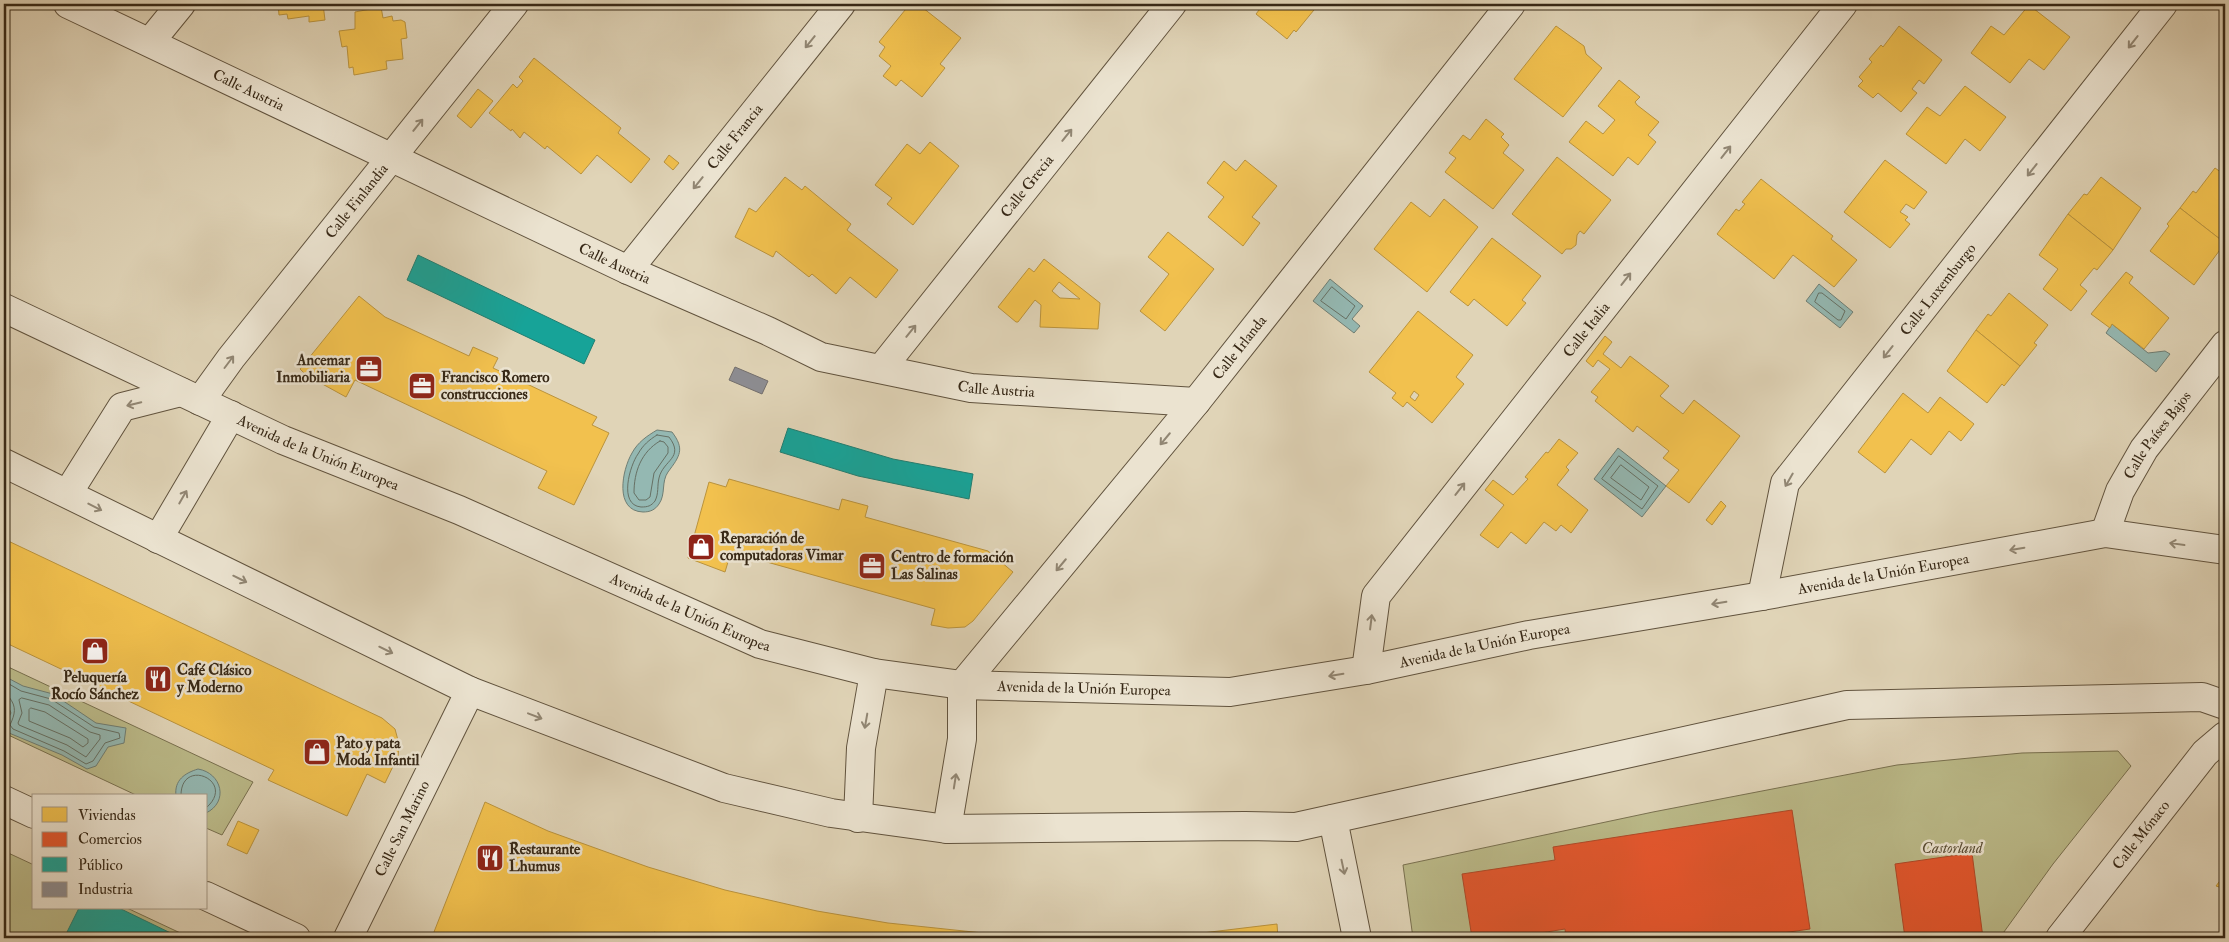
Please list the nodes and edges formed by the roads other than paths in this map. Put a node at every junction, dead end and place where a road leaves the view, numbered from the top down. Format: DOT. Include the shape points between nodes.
graph roads {
  1 [pos="68,4"];
  2 [pos="181,4"];
  3 [pos="514,4"];
  4 [pos="841,4"];
  5 [pos="1172,4"];
  6 [pos="1511,4"];
  7 [pos="1843,4"];
  8 [pos="2163,4"];
  9 [pos="150,42"];
  10 [pos="392,157"];
  11 [pos="628,270"];
  12 [pos="4,308"];
  13 [pos="2225,346"];
  14 [pos="881,369"];
  15 [pos="191,397"];
  16 [pos="1196,402"];
  17 [pos="231,416"];
  18 [pos="4,463"];
  19 [pos="68,494"];
  20 [pos="2105,533"];
  21 [pos="158,539"];
  22 [pos="2225,550"];
  23 [pos="1762,596"];
  24 [pos="1366,670"];
  25 [pos="874,673"];
  26 [pos="962,685"];
  27 [pos="470,691"];
  28 [pos="2225,705"];
  29 [pos="2225,736"];
  30 [pos="4,800"];
  31 [pos="32,813"];
  32 [pos="858,818"];
  33 [pos="1333,819"];
  34 [pos="948,829"];
  35 [pos="208,897"];
  36 [pos="296,938"];
  37 [pos="348,938"];
  38 [pos="1357,938"];
  39 [pos="2060,938"];
  1 -- 9 [label="street, Calle Austria"];
  2 -- 9 [label="street"];
  10 -- 3 [label="street, Calle Finlandia, one-way"];
  4 -- 11 [label="street, Calle Francia, one-way"];
  14 -- 5 [label="street, Calle Grecia, one-way"];
  6 -- 16 [label="street, Calle Irlanda"];
  24 -- 7 [label="street, Calle Italia, one-way" via="1376,596"];
  8 -- 23 [label="street, Calle Luxemburgo, one-way" via="1786,483"];
  9 -- 10 [label="street, Calle Austria"];
  10 -- 11 [label="street, Calle Austria"];
  15 -- 10 [label="street, Calle Finlandia, one-way" via="231,358"];
  11 -- 14 [label="street, Calle Austria" via="821,357"];
  12 -- 15 [label="street, Avenida de la Unión Europea"];
  13 -- 20 [label="street, Calle Países Bajos" via="2144,449 2120,491"];
  14 -- 16 [label="street, Calle Austria" via="971,388"];
  15 -- 17 [label="street, Avenida de la Unión Europea"];
  15 -- 19 [label="street, one-way" via="122,407"];
  16 -- 26 [label="street, Calle Irlanda, one-way"];
  21 -- 17 [label="street, one-way"];
  17 -- 25 [label="street, Avenida de la Unión Europea" via="459,510 760,644"];
  18 -- 19 [label="street"];
  19 -- 21 [label="street, one-way"];
  22 -- 20 [label="street, Avenida de la Unión Europea, one-way"];
  20 -- 23 [label="street, Avenida de la Unión Europea, one-way"];
  21 -- 27 [label="street, one-way"];
  23 -- 24 [label="street, Avenida de la Unión Europea, one-way" via="1529,635"];
  24 -- 26 [label="street, Avenida de la Unión Europea, one-way" via="1230,692"];
  25 -- 26 [label="street, Avenida de la Unión Europea"];
  25 -- 32 [label="street, one-way" via="861,748"];
  34 -- 26 [label="street, one-way" via="962,739"];
  27 -- 32 [label="street, one-way" via="724,788"];
  27 -- 37 [label="street, Calle San Marino"];
  28 -- 33 [label="street" via="2202,697 1847,705"];
  29 -- 39 [label="street, Calle Mónaco" via="2205,753"];
  30 -- 31 [label="street"];
  32 -- 34 [label="street"];
  33 -- 34 [label="street" via="1296,827"];
  33 -- 38 [label="street, one-way"];
  35 -- 36 [label="street"];
}
